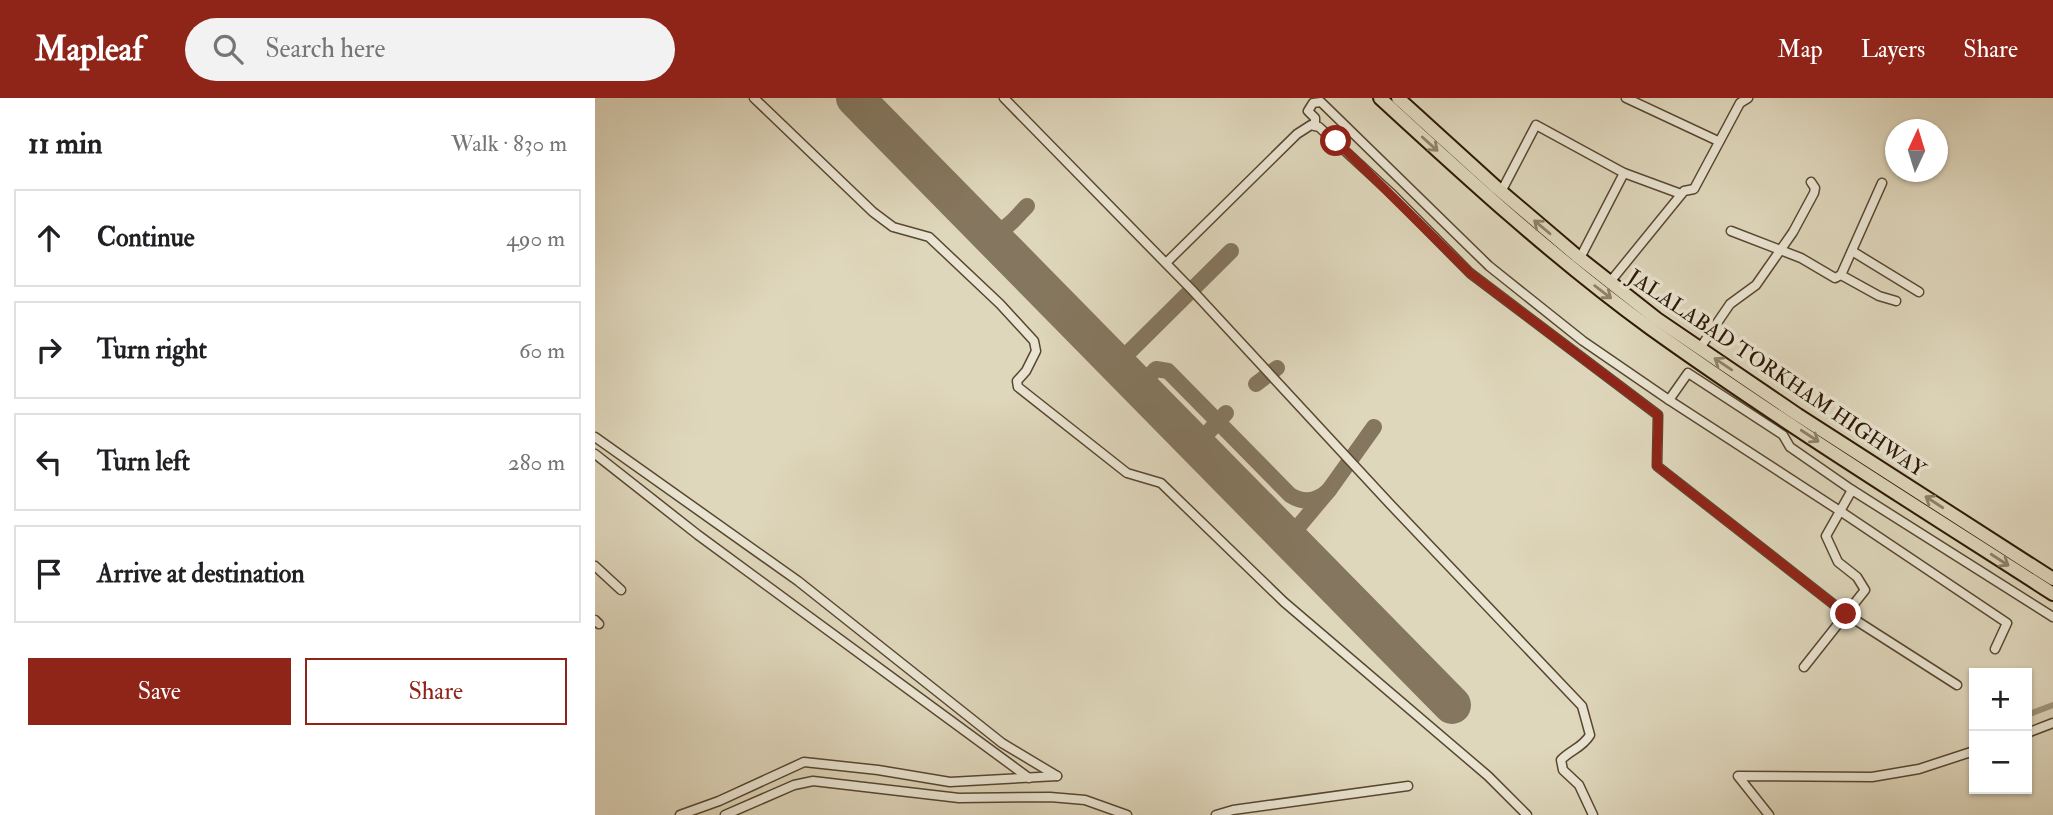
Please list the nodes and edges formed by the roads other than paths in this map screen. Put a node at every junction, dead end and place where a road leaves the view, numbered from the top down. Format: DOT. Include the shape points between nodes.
graph roads {
  1 [pos="754,98"];
  2 [pos="1004,98"];
  3 [pos="1380,98"];
  4 [pos="1398,98"];
  5 [pos="1626,98"];
  6 [pos="1748,98"];
  7 [pos="1315,126"];
  8 [pos="1718,141"];
  9 [pos="1624,173"];
  10 [pos="1811,182"];
  11 [pos="1882,183"];
  12 [pos="1501,192"];
  13 [pos="1681,194"];
  14 [pos="1731,231"];
  15 [pos="1780,251"];
  16 [pos="1852,251"];
  17 [pos="1580,258"];
  18 [pos="1166,263"];
  19 [pos="1841,275"];
  20 [pos="1610,282"];
  21 [pos="1919,292"];
  22 [pos="1896,301"];
  23 [pos="1700,348"];
  24 [pos="1669,400"];
  25 [pos="595,437"];
  26 [pos="595,454"];
  27 [pos="1852,490"];
  28 [pos="1840,511"];
  29 [pos="595,566"];
  30 [pos="2053,579"];
  31 [pos="621,590"];
  32 [pos="2053,594"];
  33 [pos="1846,614"];
  34 [pos="2053,617"];
  35 [pos="1995,649"];
  36 [pos="1804,667"];
  37 [pos="1957,685"];
  38 [pos="2053,723"];
  39 [pos="2032,731"];
  40 [pos="1969,753"];
  41 [pos="1029,778"];
  42 [pos="1408,786"];
  43 [pos="680,815"];
  44 [pos="725,815"];
  45 [pos="1127,815"];
  46 [pos="1216,815"];
  47 [pos="1527,815"];
  48 [pos="1593,815"];
  49 [pos="1769,815"];
  1 -- 47 [label="street" via="873,212 893,226 929,237 1000,303 1034,341 1036,351 1017,381 1018,387 1127,473 1161,482 1284,602 1488,776"];
  2 -- 18 [label="street"];
  3 -- 32 [label="highway, one-way" via="1569,266 1650,328"];
  4 -- 12 [label="highway, JALALABAD TORKHAM HIGHWAY"];
  5 -- 8 [label="street"];
  6 -- 8 [label="street" via="1739,103"];
  7 -- 18 [label="street" via="1297,134"];
  7 -- 24 [label="street" via="1308,111 1313,103 1321,102 1489,266 1583,341"];
  7 -- 33 [label="street" via="1346,150 1470,273 1658,415 1657,466"];
  8 -- 13 [label="street" via="1694,190"];
  9 -- 12 [label="street" via="1536,125"];
  9 -- 13 [label="street"];
  9 -- 17 [label="street"];
  10 -- 15 [label="street" via="1814,193"];
  11 -- 16 [label="street"];
  17 -- 12 [label="highway, JALALABAD TORKHAM HIGHWAY, one-way"];
  13 -- 20 [label="street"];
  14 -- 15 [label="street"];
  15 -- 19 [label="street" via="1835,278"];
  15 -- 23 [label="street" via="1756,285 1730,304"];
  16 -- 19 [label="street"];
  16 -- 21 [label="street"];
  17 -- 20 [label="highway, JALALABAD TORKHAM HIGHWAY"];
  18 -- 48 [label="street" via="1582,706 1590,735 1561,761"];
  19 -- 22 [label="street"];
  20 -- 23 [label="highway, JALALABAD TORKHAM HIGHWAY"];
  30 -- 23 [label="highway, JALALABAD TORKHAM HIGHWAY, one-way"];
  24 -- 27 [label="street" via="1688,373 1783,435 1790,447"];
  24 -- 28 [label="street"];
  25 -- 41 [label="street" via="798,581 1002,743 1057,776"];
  26 -- 41 [label="street"];
  27 -- 28 [label="street"];
  27 -- 34 [label="street"];
  28 -- 33 [label="street" via="1826,536 1837,562 1865,590"];
  28 -- 35 [label="street" via="2007,623"];
  29 -- 31 [label="street"];
  33 -- 36 [label="street"];
  33 -- 37 [label="street"];
  38 -- 39 [label="street"];
  40 -- 49 [label="street" via="1919,769 1872,777 1738,776"];
  41 -- 43 [label="street" via="950,782 804,762"];
  42 -- 46 [label="street"];
  44 -- 45 [label="street" via="813,781 959,798 1085,800"];
}
